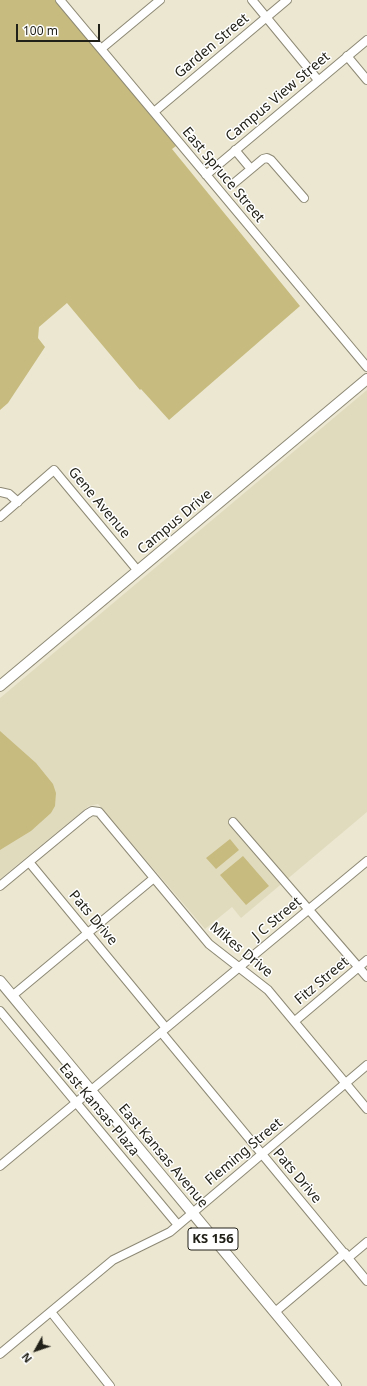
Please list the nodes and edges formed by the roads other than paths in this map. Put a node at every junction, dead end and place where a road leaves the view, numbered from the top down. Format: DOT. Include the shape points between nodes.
graph roads {
  1 [pos="60,0"];
  2 [pos="160,0"];
  3 [pos="252,0"];
  4 [pos="286,0"];
  5 [pos="266,17"];
  6 [pos="367,40"];
  7 [pos="101,49"];
  8 [pos="347,56"];
  9 [pos="318,80"];
  10 [pos="367,80"];
  11 [pos="154,112"];
  12 [pos="235,150"];
  13 [pos="251,169"];
  14 [pos="206,174"];
  15 [pos="234,184"];
  16 [pos="304,198"];
  17 [pos="367,367"];
  18 [pos="367,379"];
  19 [pos="0,492"];
  20 [pos="18,502"];
  21 [pos="0,517"];
  22 [pos="138,571"];
  23 [pos="0,686"];
  24 [pos="233,822"];
  25 [pos="367,861"];
  26 [pos="29,862"];
  27 [pos="154,878"];
  28 [pos="0,886"];
  29 [pos="309,909"];
  30 [pos="88,933"];
  31 [pos="367,960"];
  32 [pos="240,967"];
  33 [pos="358,967"];
  34 [pos="367,977"];
  35 [pos="0,981"];
  36 [pos="12,996"];
  37 [pos="0,1011"];
  38 [pos="295,1021"];
  39 [pos="164,1030"];
  40 [pos="367,1065"];
  41 [pos="346,1083"];
  42 [pos="90,1091"];
  43 [pos="75,1102"];
  44 [pos="367,1109"];
  45 [pos="262,1154"];
  46 [pos="0,1166"];
  47 [pos="192,1213"];
  48 [pos="178,1226"];
  49 [pos="367,1242"];
  50 [pos="346,1256"];
  51 [pos="367,1281"];
  52 [pos="51,1312"];
  53 [pos="275,1312"];
  54 [pos="0,1354"];
  55 [pos="110,1386"];
  56 [pos="336,1386"];
  1 -- 7 [label="street, East Spruce Street"];
  2 -- 7 [label="street"];
  3 -- 5 [label="street"];
  4 -- 5 [label="street, Garden Street"];
  5 -- 9 [label="street"];
  5 -- 11 [label="street, Garden Street"];
  6 -- 8 [label="street, Campus View Street"];
  7 -- 11 [label="street, East Spruce Street"];
  8 -- 9 [label="street, Campus View Street"];
  8 -- 10 [label="street"];
  9 -- 12 [label="street, Campus View Street"];
  11 -- 14 [label="street, East Spruce Street"];
  12 -- 13 [label="street"];
  12 -- 14 [label="street, Campus View Street"];
  13 -- 15 [label="street"];
  13 -- 16 [label="street" via="263,159 271,160"];
  14 -- 17 [label="street, East Spruce Street"];
  18 -- 22 [label="main road, Campus Drive"];
  19 -- 20 [label="street" via="9,494"];
  20 -- 21 [label="street"];
  20 -- 22 [label="street, Gene Avenue" via="54,470"];
  22 -- 23 [label="main road, Campus Drive"];
  24 -- 29 [label="street"];
  25 -- 29 [label="street, J C Street"];
  26 -- 27 [label="street, Mikes Drive" via="92,811 99,812"];
  26 -- 28 [label="street"];
  26 -- 30 [label="street, Pats Drive"];
  27 -- 30 [label="street"];
  27 -- 32 [label="street, Mikes Drive" via="209,944"];
  29 -- 32 [label="street, J C Street"];
  29 -- 33 [label="street"];
  30 -- 36 [label="street"];
  30 -- 39 [label="street, Pats Drive"];
  31 -- 33 [label="street, Fitz Street"];
  32 -- 38 [label="street, Mikes Drive" via="268,990"];
  32 -- 39 [label="street, J C Street"];
  33 -- 34 [label="street"];
  33 -- 38 [label="street, Fitz Street"];
  35 -- 36 [label="main road, East Kansas Avenue / KS 156"];
  36 -- 42 [label="main road, East Kansas Avenue / KS 156"];
  37 -- 43 [label="street, East Kansas Plaza"];
  38 -- 41 [label="street, Mikes Drive"];
  39 -- 42 [label="street, J C Street"];
  39 -- 45 [label="street, Pats Drive"];
  40 -- 41 [label="street, Fleming Street"];
  41 -- 44 [label="street, Mikes Drive"];
  41 -- 45 [label="street, Fleming Street"];
  42 -- 43 [label="street, J C Street"];
  42 -- 47 [label="main road, East Kansas Avenue / KS 156"];
  43 -- 46 [label="street, J C Street"];
  43 -- 48 [label="street, East Kansas Plaza"];
  45 -- 47 [label="street, Fleming Street"];
  45 -- 50 [label="street, Pats Drive"];
  47 -- 48 [label="street, Fleming Street"];
  47 -- 53 [label="main road, East Kansas Avenue / KS 156"];
  48 -- 52 [label="street, Fleming Street" via="113,1260"];
  49 -- 50 [label="street"];
  50 -- 51 [label="street, Pats Drive"];
  50 -- 53 [label="street"];
  52 -- 54 [label="street, Fleming Street"];
  52 -- 55 [label="street"];
  53 -- 56 [label="main road, East Kansas Avenue / KS 156"];
}
